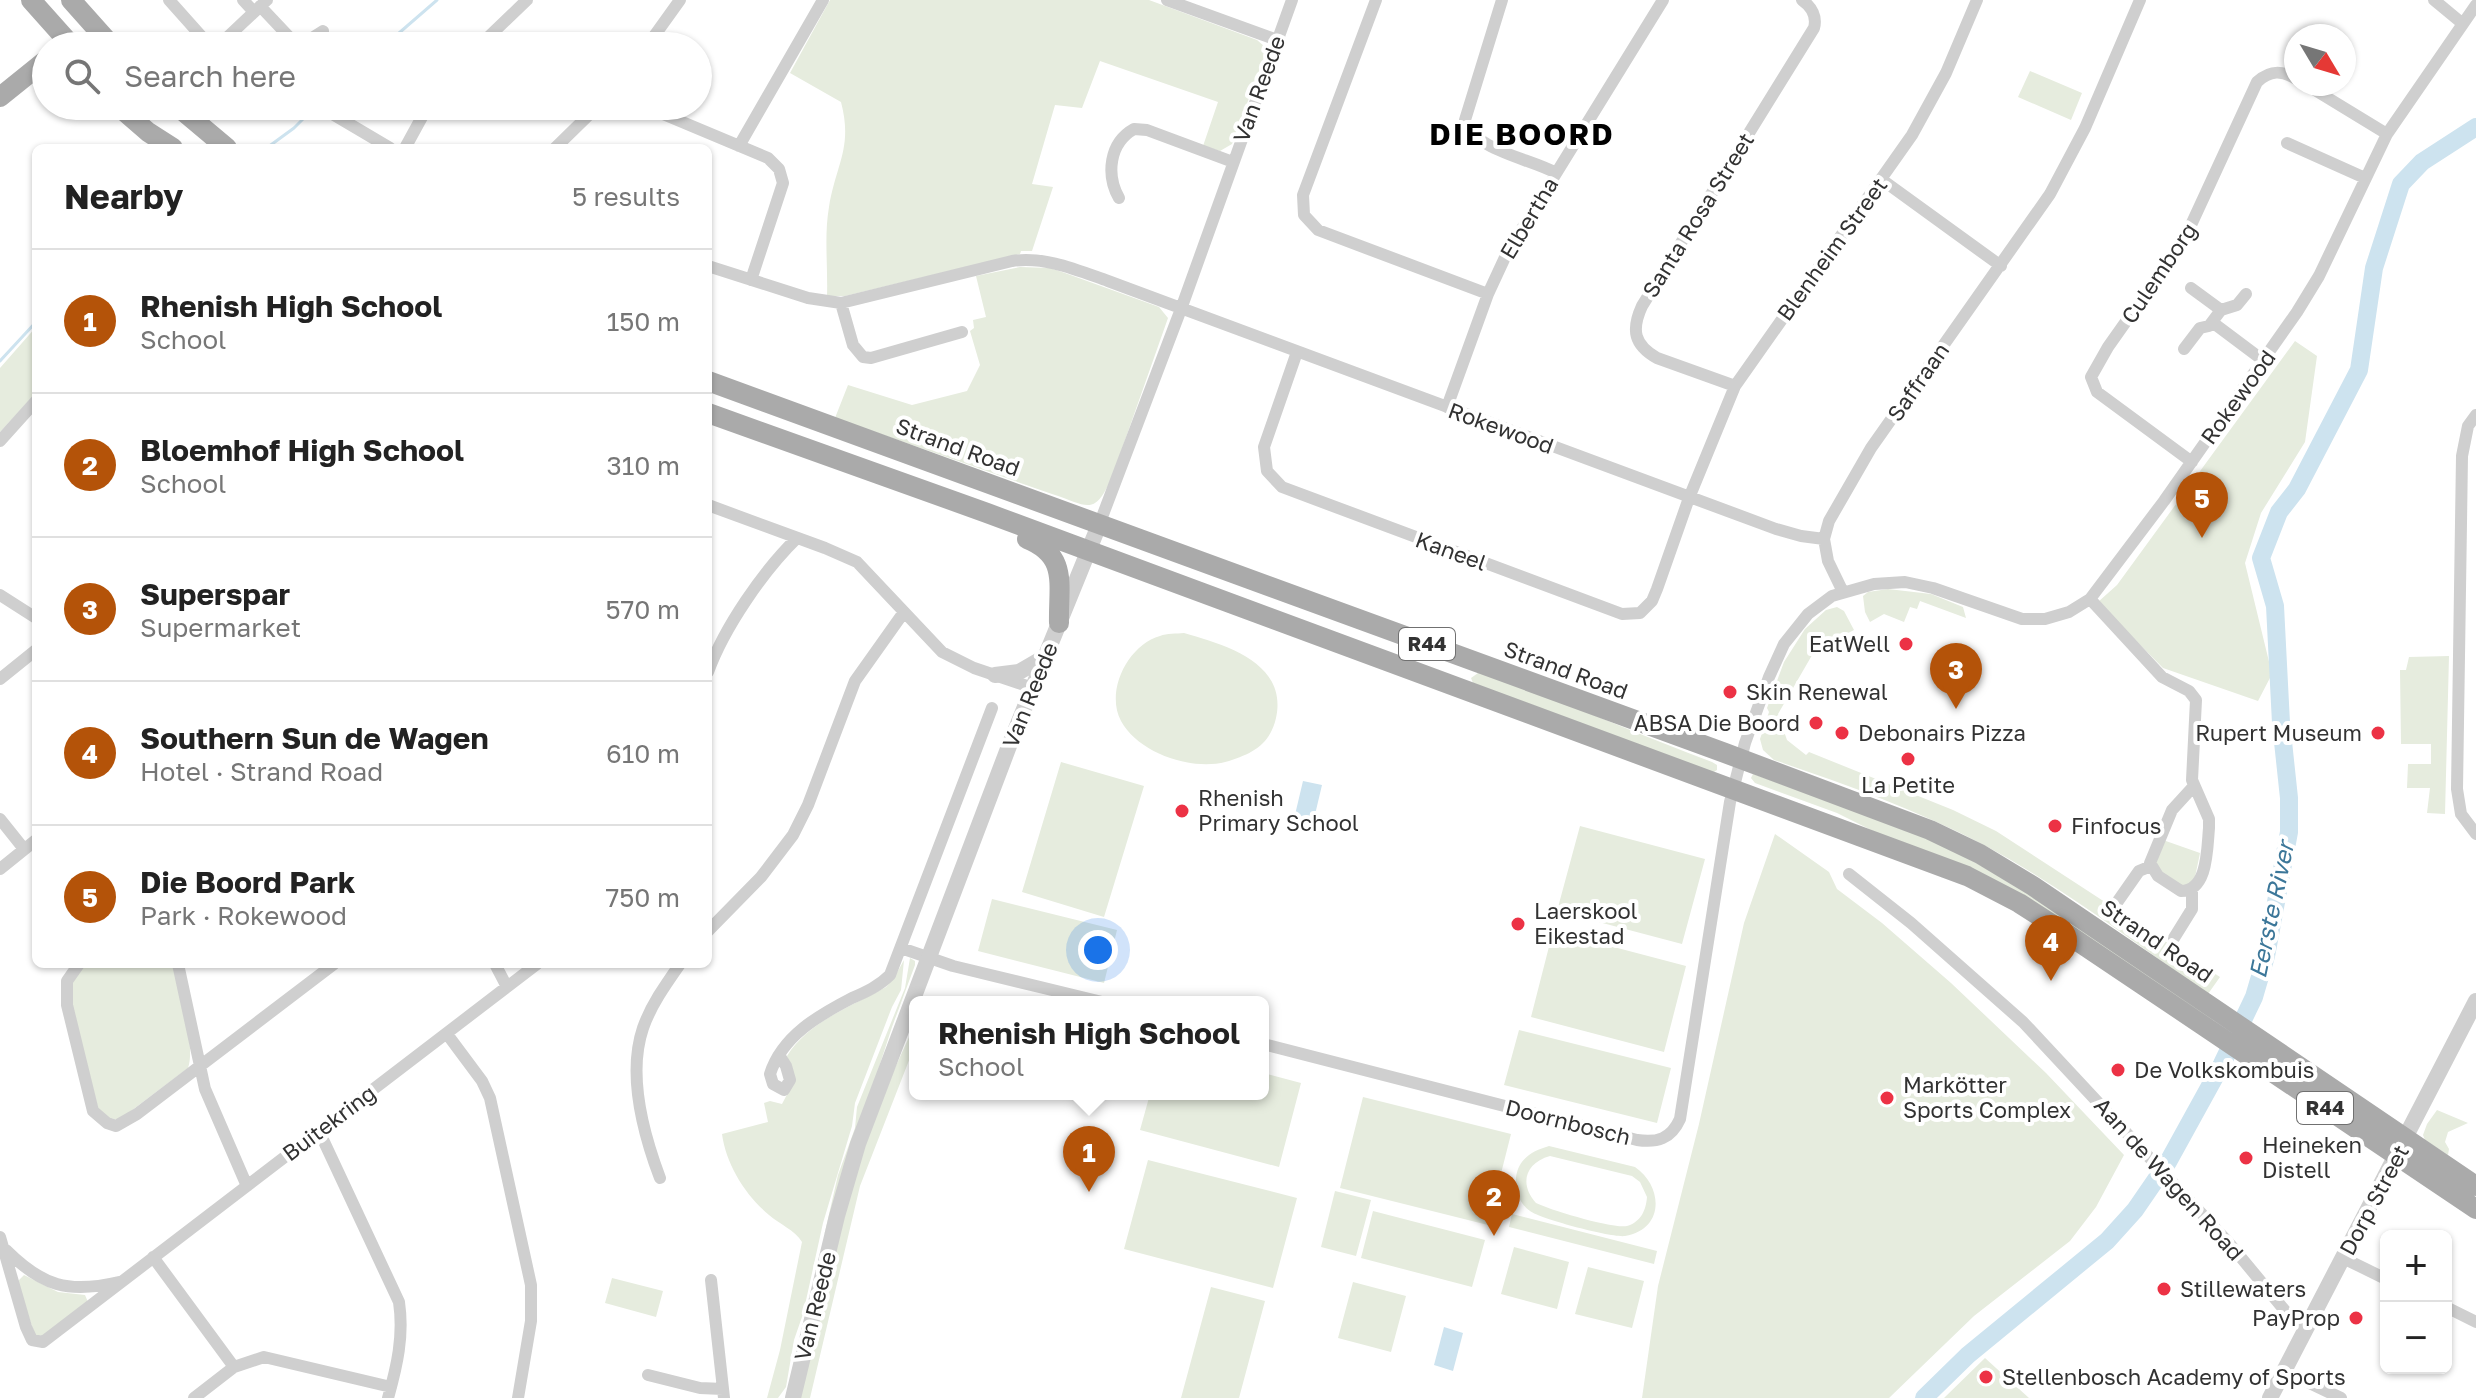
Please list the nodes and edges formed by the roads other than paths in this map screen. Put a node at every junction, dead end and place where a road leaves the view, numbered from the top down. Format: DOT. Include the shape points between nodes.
graph roads {
  1 [pos="31,0"];
  2 [pos="71,0"];
  3 [pos="169,0"];
  4 [pos="243,0"];
  5 [pos="527,0"];
  6 [pos="680,0"];
  7 [pos="823,0"];
  8 [pos="1167,0"];
  9 [pos="1292,0"];
  10 [pos="1376,0"];
  11 [pos="1502,0"];
  12 [pos="1663,0"];
  13 [pos="1802,0"];
  14 [pos="1977,0"];
  15 [pos="2140,0"];
  16 [pos="2434,0"];
  17 [pos="1191,4"];
  18 [pos="2476,5"];
  19 [pos="260,6"];
  20 [pos="2463,24"];
  21 [pos="60,32"];
  22 [pos="100,32"];
  23 [pos="198,32"];
  24 [pos="233,32"];
  25 [pos="285,32"];
  26 [pos="494,32"];
  27 [pos="657,32"];
  28 [pos="1277,40"];
  29 [pos="32,71"];
  30 [pos="2284,73"];
  31 [pos="2325,96"];
  32 [pos="0,97"];
  33 [pos="134,120"];
  34 [pos="144,120"];
  35 [pos="194,120"];
  36 [pos="343,120"];
  37 [pos="420,120"];
  38 [pos="584,120"];
  39 [pos="677,120"];
  40 [pos="2387,134"];
  41 [pos="2287,143"];
  42 [pos="168,144"];
  43 [pos="171,144"];
  44 [pos="222,144"];
  45 [pos="383,144"];
  46 [pos="407,144"];
  47 [pos="559,144"];
  48 [pos="739,146"];
  49 [pos="2329,147"];
  50 [pos="1233,162"];
  51 [pos="2320,162"];
  52 [pos="1556,173"];
  53 [pos="2365,178"];
  54 [pos="1881,179"];
  55 [pos="1119,198"];
  56 [pos="2001,266"];
  57 [pos="712,267"];
  58 [pos="751,280"];
  59 [pos="2191,288"];
  60 [pos="1488,294"];
  61 [pos="2246,294"];
  62 [pos="841,303"];
  63 [pos="1181,309"];
  64 [pos="2221,310"];
  65 [pos="2212,322"];
  66 [pos="962,332"];
  67 [pos="2184,349"];
  68 [pos="1297,352"];
  69 [pos="2264,361"];
  70 [pos="712,382"];
  71 [pos="1735,386"];
  72 [pos="32,405"];
  73 [pos="1447,407"];
  74 [pos="712,414"];
  75 [pos="2476,415"];
  76 [pos="0,441"];
  77 [pos="2192,462"];
  78 [pos="1689,498"];
  79 [pos="712,506"];
  80 [pos="987,513"];
  81 [pos="1099,525"];
  82 [pos="797,538"];
  83 [pos="1824,539"];
  84 [pos="1088,552"];
  85 [pos="1843,592"];
  86 [pos="0,595"];
  87 [pos="2090,599"];
  88 [pos="904,612"];
  89 [pos="32,615"];
  90 [pos="1059,623"];
  91 [pos="714,638"];
  92 [pos="32,653"];
  93 [pos="1045,657"];
  94 [pos="995,675"];
  95 [pos="0,679"];
  96 [pos="1033,688"];
  97 [pos="992,708"];
  98 [pos="1741,759"];
  99 [pos="2193,787"];
  100 [pos="1733,788"];
  101 [pos="0,819"];
  102 [pos="2476,834"];
  103 [pos="32,843"];
  104 [pos="24,849"];
  105 [pos="2151,866"];
  106 [pos="0,869"];
  107 [pos="1849,874"];
  108 [pos="2192,890"];
  109 [pos="2118,901"];
  110 [pos="712,927"];
  111 [pos="2174,938"];
  112 [pos="901,948"];
  113 [pos="929,958"];
  114 [pos="76,968"];
  115 [pos="179,968"];
  116 [pos="329,968"];
  117 [pos="497,968"];
  118 [pos="532,968"];
  119 [pos="678,968"];
  120 [pos="507,987"];
  121 [pos="915,996"];
  122 [pos="1078,996"];
  123 [pos="2476,1001"];
  124 [pos="909,1012"];
  125 [pos="2201,1012"];
  126 [pos="2471,1020"];
  127 [pos="447,1034"];
  128 [pos="1269,1046"];
  129 [pos="779,1055"];
  130 [pos="200,1066"];
  131 [pos="319,1131"];
  132 [pos="2402,1148"];
  133 [pos="660,1178"];
  134 [pos="247,1186"];
  135 [pos="2476,1186"];
  136 [pos="2476,1209"];
  137 [pos="2,1242"];
  138 [pos="153,1257"];
  139 [pos="2343,1258"];
  140 [pos="2380,1276"];
  141 [pos="711,1280"];
  142 [pos="121,1282"];
  143 [pos="2452,1310"];
  144 [pos="2476,1322"];
  145 [pos="2306,1329"];
  146 [pos="234,1367"];
  147 [pos="2284,1371"];
  148 [pos="648,1375"];
  149 [pos="389,1393"];
  150 [pos="723,1393"];
  151 [pos="194,1398"];
  152 [pos="518,1398"];
  153 [pos="793,1398"];
  154 [pos="2270,1398"];
  155 [pos="2341,1398"];
  1 -- 21 [label="main road"];
  2 -- 22 [label="main road"];
  3 -- 23 [label="street"];
  4 -- 19 [label="street"];
  5 -- 26 [label="street"];
  6 -- 27 [label="street"];
  7 -- 48 [label="street"];
  8 -- 17 [label="street"];
  9 -- 28 [label="street, Van Reede"];
  10 -- 60 [label="street" via="1303,195 1304,215 1318,230"];
  11 -- 52 [label="street" via="1465,120 1483,142"];
  12 -- 52 [label="street, Elbertha"];
  13 -- 71 [label="street, Santa Rosa Street" via="1813,13 1814,28 1635,321 1638,343 1646,352"];
  14 -- 54 [label="street, Blenheim Street" via="1934,96"];
  15 -- 56 [label="street, Saffraan" via="2069,161"];
  16 -- 20 [label="street"];
  17 -- 28 [label="street"];
  18 -- 20 [label="street, Rokewood"];
  19 -- 24 [label="street"];
  19 -- 25 [label="street"];
  20 -- 40 [label="street, Rokewood"];
  28 -- 50 [label="street, Van Reede"];
  29 -- 32 [label="main road"];
  30 -- 77 [label="street, Culemborg" via="2257,82 2185,238 2091,377 2097,392"];
  31 -- 40 [label="street"];
  33 -- 42 [label="main road"];
  34 -- 43 [label="main road"];
  35 -- 44 [label="main road"];
  36 -- 45 [label="street"];
  37 -- 46 [label="street"];
  38 -- 47 [label="street"];
  39 -- 48 [label="street"];
  40 -- 53 [label="street, Rokewood"];
  41 -- 51 [label="street"];
  48 -- 58 [label="street" via="768,158 783,183"];
  49 -- 51 [label="street"];
  50 -- 55 [label="street" via="1134,129 1124,135 1112,159 1111,181"];
  50 -- 63 [label="street, Van Reede"];
  51 -- 53 [label="street"];
  52 -- 60 [label="street, Elbertha"];
  53 -- 69 [label="street, Rokewood" via="2319,276"];
  54 -- 56 [label="street"];
  54 -- 71 [label="street, Blenheim Street"];
  56 -- 83 [label="street, Saffraan" via="1871,448"];
  57 -- 58 [label="street"];
  58 -- 62 [label="street"];
  59 -- 64 [label="street"];
  60 -- 73 [label="street, Elbertha"];
  61 -- 64 [label="street" via="2237,305"];
  62 -- 63 [label="street, Rokewood" via="1034,260 1072,268"];
  62 -- 66 [label="street" via="853,345 863,357"];
  63 -- 68 [label="street, Rokewood"];
  63 -- 81 [label="street, Van Reede"];
  64 -- 65 [label="street"];
  65 -- 67 [label="street" via="2200,328"];
  65 -- 69 [label="street"];
  68 -- 73 [label="street, Rokewood"];
  68 -- 78 [label="street, Kaneel" via="1264,447 1267,471 1287,490 1630,615 1652,601"];
  69 -- 77 [label="street, Rokewood"];
  70 -- 81 [label="main road, Strand Road / R44"];
  71 -- 78 [label="street, Blenheim Street"];
  72 -- 76 [label="street"];
  73 -- 78 [label="street, Rokewood"];
  74 -- 80 [label="main road, Strand Road / R44"];
  75 -- 102 [label="street" via="2468,426 2462,456 2457,789 2461,814"];
  77 -- 87 [label="street, Rokewood"];
  78 -- 83 [label="street, Rokewood" via="1790,534"];
  79 -- 82 [label="street"];
  80 -- 84 [label="main road, Strand Road / R44"];
  80 -- 90 [label="main road" via="1005,530 1035,542 1054,558"];
  81 -- 84 [label="street, Van Reede"];
  81 -- 98 [label="main road, Strand Road / R44"];
  82 -- 88 [label="street" via="857,562"];
  82 -- 91 [label="street"];
  83 -- 85 [label="street"];
  84 -- 90 [label="street, Van Reede"];
  84 -- 100 [label="main road, Strand Road / R44"];
  85 -- 87 [label="street, Rokewood" via="1905,582 2022,619 2069,612"];
  85 -- 98 [label="street" via="1808,614 1784,644"];
  86 -- 89 [label="street"];
  87 -- 99 [label="street" via="2162,677 2193,695"];
  88 -- 94 [label="street" via="942,652"];
  88 -- 110 [label="street" via="850,691 793,835"];
  90 -- 93 [label="street, Van Reede"];
  92 -- 95 [label="street"];
  93 -- 94 [label="street" via="1019,672"];
  93 -- 96 [label="street, Van Reede"];
  94 -- 96 [label="street"];
  96 -- 113 [label="street, Van Reede"];
  97 -- 112 [label="street"];
  98 -- 100 [label="street, Doornbosch"];
  98 -- 125 [label="main road, Strand Road / R44" via="1980,854"];
  99 -- 105 [label="street" via="2168,817"];
  99 -- 108 [label="street" via="2209,828 2200,882"];
  100 -- 125 [label="main road, Strand Road / R44" via="1967,876"];
  100 -- 128 [label="street, Doornbosch" via="1680,1119 1670,1135 1637,1140"];
  101 -- 104 [label="street"];
  103 -- 104 [label="street"];
  104 -- 106 [label="street"];
  105 -- 108 [label="street" via="2174,889"];
  105 -- 109 [label="street" via="2139,871"];
  107 -- 145 [label="street, Aan de Wagen Road" via="2023,1022"];
  108 -- 111 [label="street" via="2192,909"];
  112 -- 113 [label="street"];
  112 -- 129 [label="street" via="884,981 811,1021"];
  113 -- 121 [label="street, Van Reede"];
  113 -- 122 [label="street"];
  114 -- 130 [label="street" via="65,990 89,1102 100,1119 116,1126 124,1122"];
  115 -- 130 [label="street"];
  116 -- 130 [label="street"];
  117 -- 120 [label="street"];
  118 -- 120 [label="street, Buitekring"];
  119 -- 133 [label="street" via="648,1016 638,1052 639,1094"];
  120 -- 127 [label="street, Buitekring"];
  123 -- 126 [label="street, Dorp Street"];
  124 -- 153 [label="street, Van Reede" via="855,1156"];
  125 -- 132 [label="main road, Strand Road / R44"];
  126 -- 132 [label="street, Dorp Street"];
  127 -- 131 [label="street, Buitekring"];
  127 -- 152 [label="street" via="482,1081 494,1111 531,1285"];
  129 -- 129 [label="street" via="789,1074 789,1085 780,1090 771,1080"];
  130 -- 134 [label="street" via="212,1109"];
  131 -- 134 [label="street, Buitekring"];
  131 -- 149 [label="street" via="399,1302 402,1334"];
  132 -- 135 [label="main road, Strand Road / R44"];
  132 -- 136 [label="main road, Strand Road / R44"];
  132 -- 139 [label="street, Dorp Street"];
  134 -- 138 [label="street, Buitekring"];
  137 -- 142 [label="street, Buitekring" via="39,1278 61,1286 79,1289"];
  137 -- 142 [label="street, Buitekring" via="26,1327 39,1343"];
  138 -- 142 [label="street, Buitekring"];
  138 -- 146 [label="street"];
  139 -- 140 [label="street"];
  139 -- 145 [label="street, Dorp Street"];
  141 -- 150 [label="street"];
  143 -- 144 [label="street"];
  145 -- 147 [label="street, Dorp Street"];
  146 -- 149 [label="street" via="275,1358"];
  146 -- 151 [label="street"];
  147 -- 154 [label="street, Dorp Street"];
  147 -- 155 [label="street"];
  148 -- 150 [label="street"];
}
